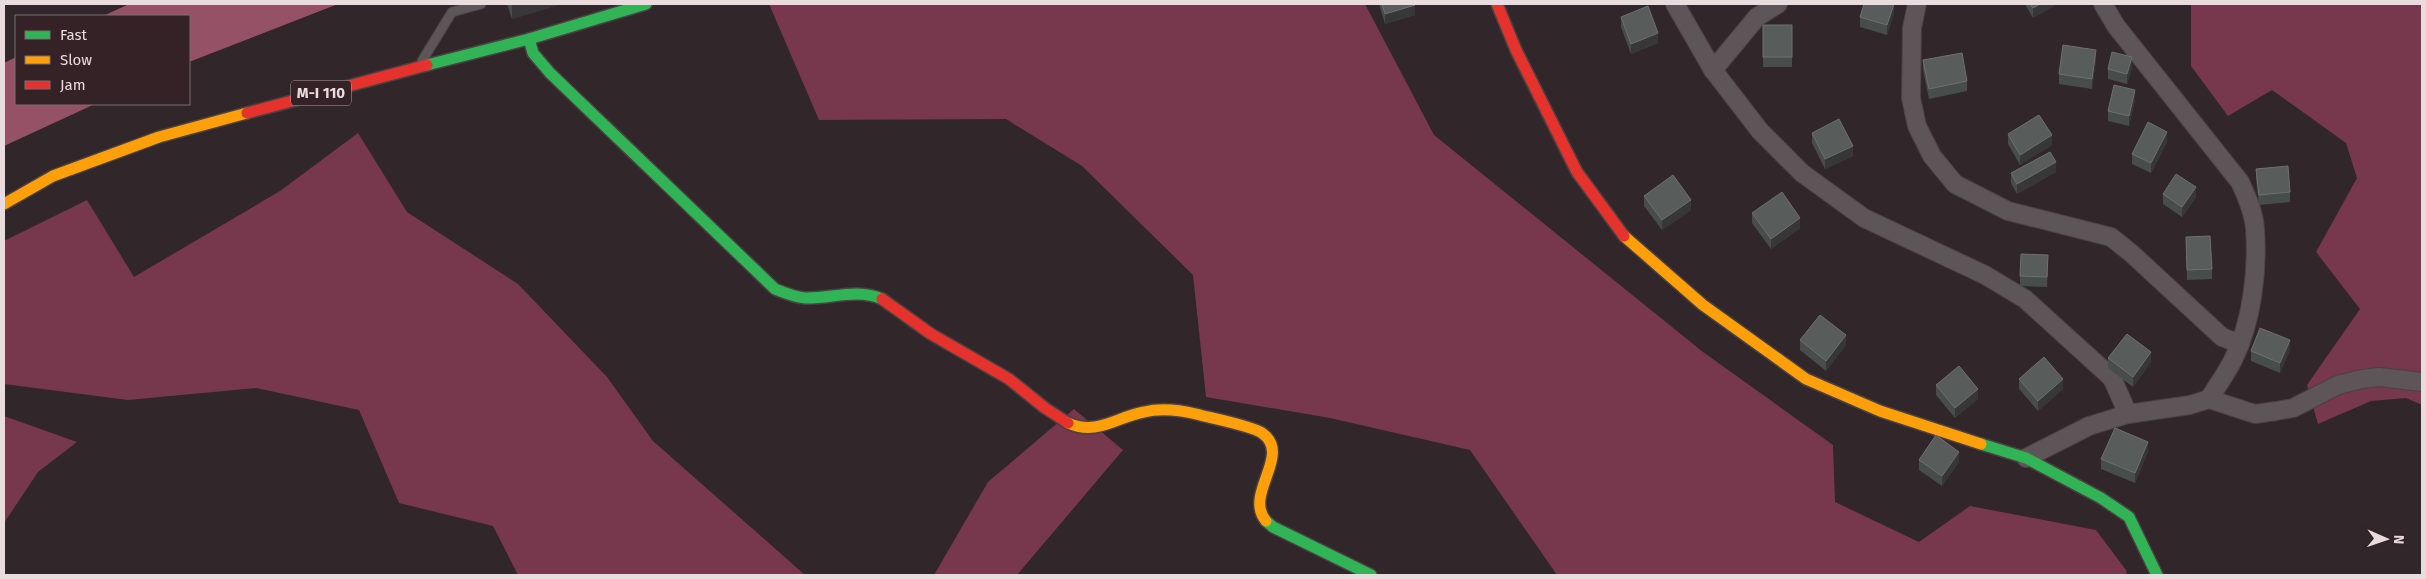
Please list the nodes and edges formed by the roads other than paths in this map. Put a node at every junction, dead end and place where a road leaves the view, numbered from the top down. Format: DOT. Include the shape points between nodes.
graph roads {
  1 [pos="481,4"];
  2 [pos="641,4"];
  3 [pos="1497,4"];
  4 [pos="1675,4"];
  5 [pos="1778,4"];
  6 [pos="1917,4"];
  7 [pos="2103,4"];
  8 [pos="529,39"];
  9 [pos="417,69"];
  10 [pos="1713,70"];
  11 [pos="4,204"];
  12 [pos="2240,344"];
  13 [pos="2422,382"];
  14 [pos="2209,399"];
  15 [pos="2128,414"];
  16 [pos="2026,458"];
  17 [pos="1371,575"];
  18 [pos="2157,575"];
  1 -- 9 [label="lane" via="452,12"];
  2 -- 8 [label="street, M-I 110"];
  3 -- 16 [label="street" via="1516,50 1577,172 1618,231 1646,258 1703,305 1806,379 1880,411"];
  4 -- 10 [label="street"];
  5 -- 10 [label="street" via="1757,16"];
  6 -- 12 [label="street" via="1912,28 1911,98 1917,126 1932,156 1955,184 2008,210 2111,237 2222,337"];
  7 -- 12 [label="street" via="2116,26 2240,182 2250,205 2255,228 2254,268 2248,318"];
  8 -- 9 [label="street, M-I 110"];
  8 -- 17 [label="street" via="533,54 550,73 775,290 788,297 805,299 860,294 880,298 929,333 982,361 1067,423 1084,428 1101,427 1143,412 1170,411 1198,415 1263,433 1273,444 1273,458 1257,499 1261,514 1273,527"];
  9 -- 11 [label="street, M-I 110" via="159,138 53,176"];
  10 -- 15 [label="street" via="1760,131 1802,173 1864,218 1985,275 2026,299 2112,378"];
  12 -- 14 [label="street"];
  13 -- 14 [label="street" via="2379,377 2362,379 2338,385 2294,408 2255,414"];
  14 -- 15 [label="street"];
  15 -- 16 [label="street" via="2089,426"];
  16 -- 18 [label="street" via="2101,498 2129,517"];
}
